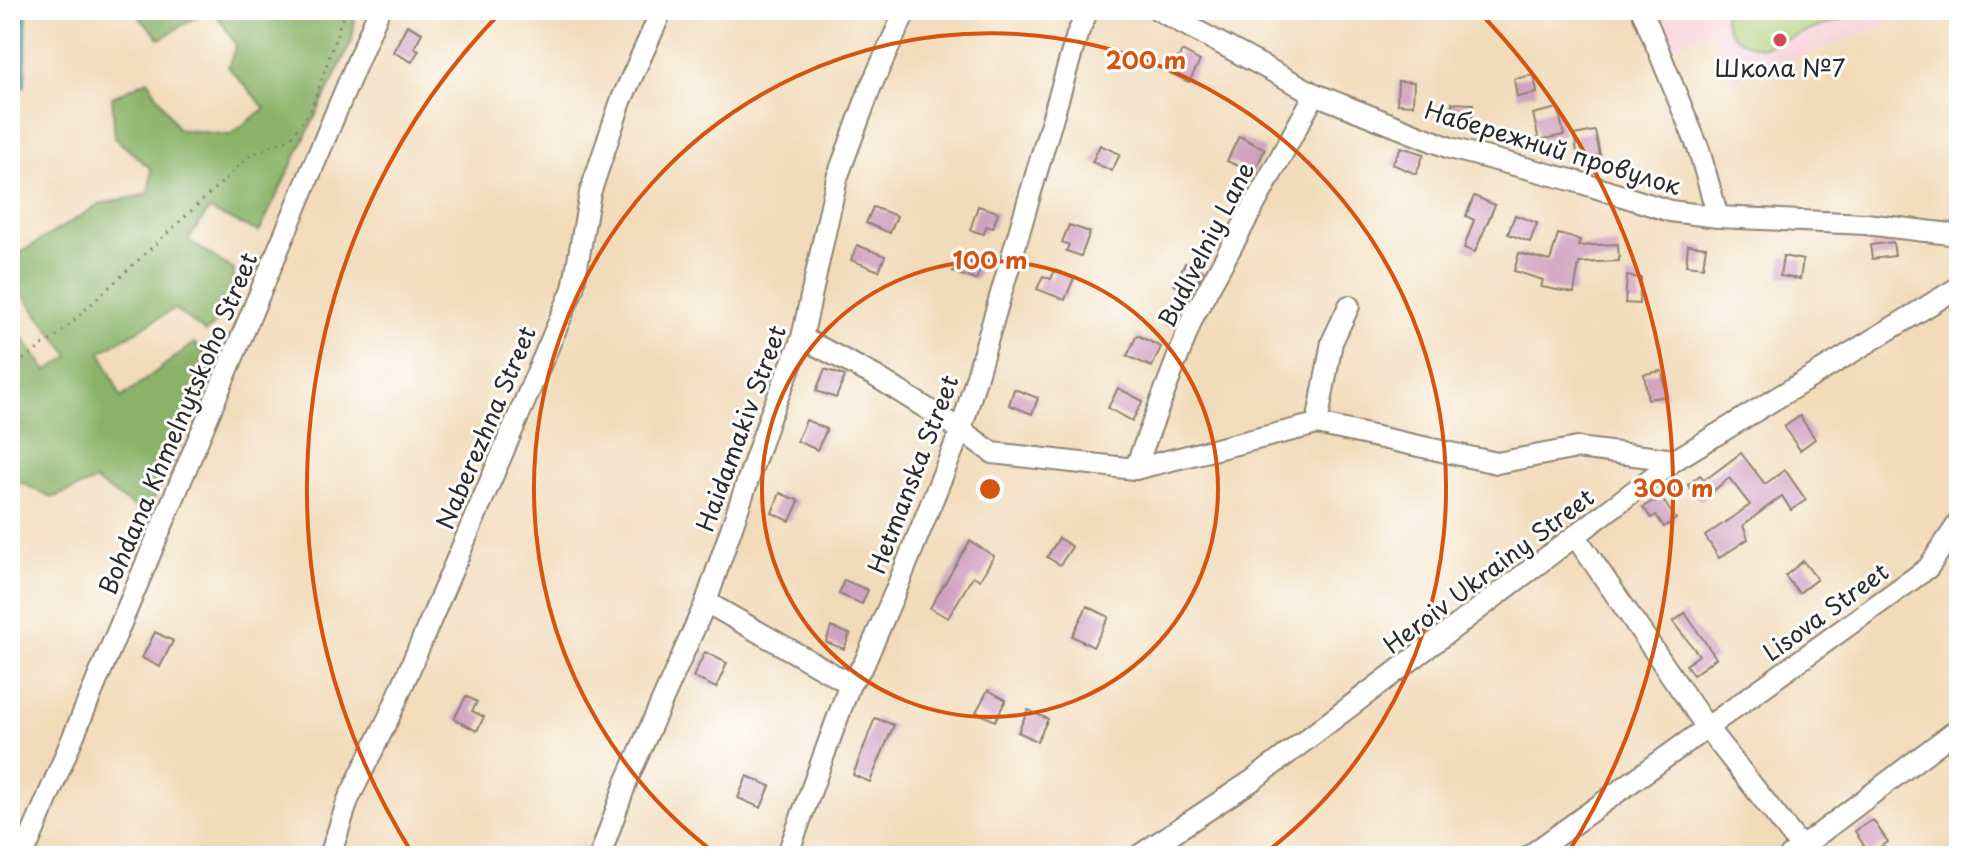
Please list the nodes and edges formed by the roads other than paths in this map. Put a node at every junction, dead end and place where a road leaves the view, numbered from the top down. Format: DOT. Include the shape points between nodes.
graph roads {
  1 [pos="379,10"];
  2 [pos="662,10"];
  3 [pos="906,10"];
  4 [pos="1088,10"];
  5 [pos="1158,10"];
  6 [pos="1642,10"];
  7 [pos="1315,94"];
  8 [pos="1718,217"];
  9 [pos="1959,235"];
  10 [pos="1959,287"];
  11 [pos="1349,306"];
  12 [pos="802,338"];
  13 [pos="1317,424"];
  14 [pos="961,430"];
  15 [pos="1675,460"];
  16 [pos="1135,469"];
  17 [pos="1959,522"];
  18 [pos="1576,537"];
  19 [pos="706,602"];
  20 [pos="850,684"];
  21 [pos="1959,728"];
  22 [pos="1708,729"];
  23 [pos="1800,853"];
  24 [pos="23,856"];
  25 [pos="330,856"];
  26 [pos="600,856"];
  27 [pos="787,856"];
  28 [pos="1138,856"];
  29 [pos="1529,856"];
  1 -- 24 [label="street, Bohdana Khmelnytskoho Street"];
  2 -- 25 [label="street, Naberezhna Street" via="621,101 590,193 573,289 389,717 348,800"];
  3 -- 12 [label="street, Haidamakiv Street" via="837,178"];
  4 -- 14 [label="street, Hetmanska Street"];
  5 -- 7 [label="street, Набережний провулок"];
  6 -- 8 [label="street" via="1699,150"];
  7 -- 8 [label="street, Набережний провулок" via="1450,148 1670,211"];
  7 -- 16 [label="street, BudIvelniy Lane" via="1193,317"];
  8 -- 9 [label="street, Набережний провулок" via="1866,224"];
  10 -- 15 [label="street, Heroiv Ukrainy Street"];
  11 -- 13 [label="street" via="1332,342"];
  12 -- 14 [label="street"];
  12 -- 19 [label="street, Haidamakiv Street"];
  13 -- 15 [label="street" via="1497,463 1577,448"];
  13 -- 16 [label="street"];
  14 -- 16 [label="street" via="993,453"];
  14 -- 20 [label="street, Hetmanska Street" via="864,664"];
  15 -- 18 [label="street, Heroiv Ukrainy Street"];
  17 -- 22 [label="street, Lisova Street" via="1928,568"];
  18 -- 22 [label="street"];
  18 -- 28 [label="street, Heroiv Ukrainy Street" via="1253,780"];
  19 -- 20 [label="street"];
  19 -- 26 [label="street, Haidamakiv Street" via="627,780"];
  20 -- 27 [label="street, Hetmanska Street"];
  21 -- 23 [label="street"];
  22 -- 23 [label="street"];
  22 -- 29 [label="street, Lisova Street"];
}
